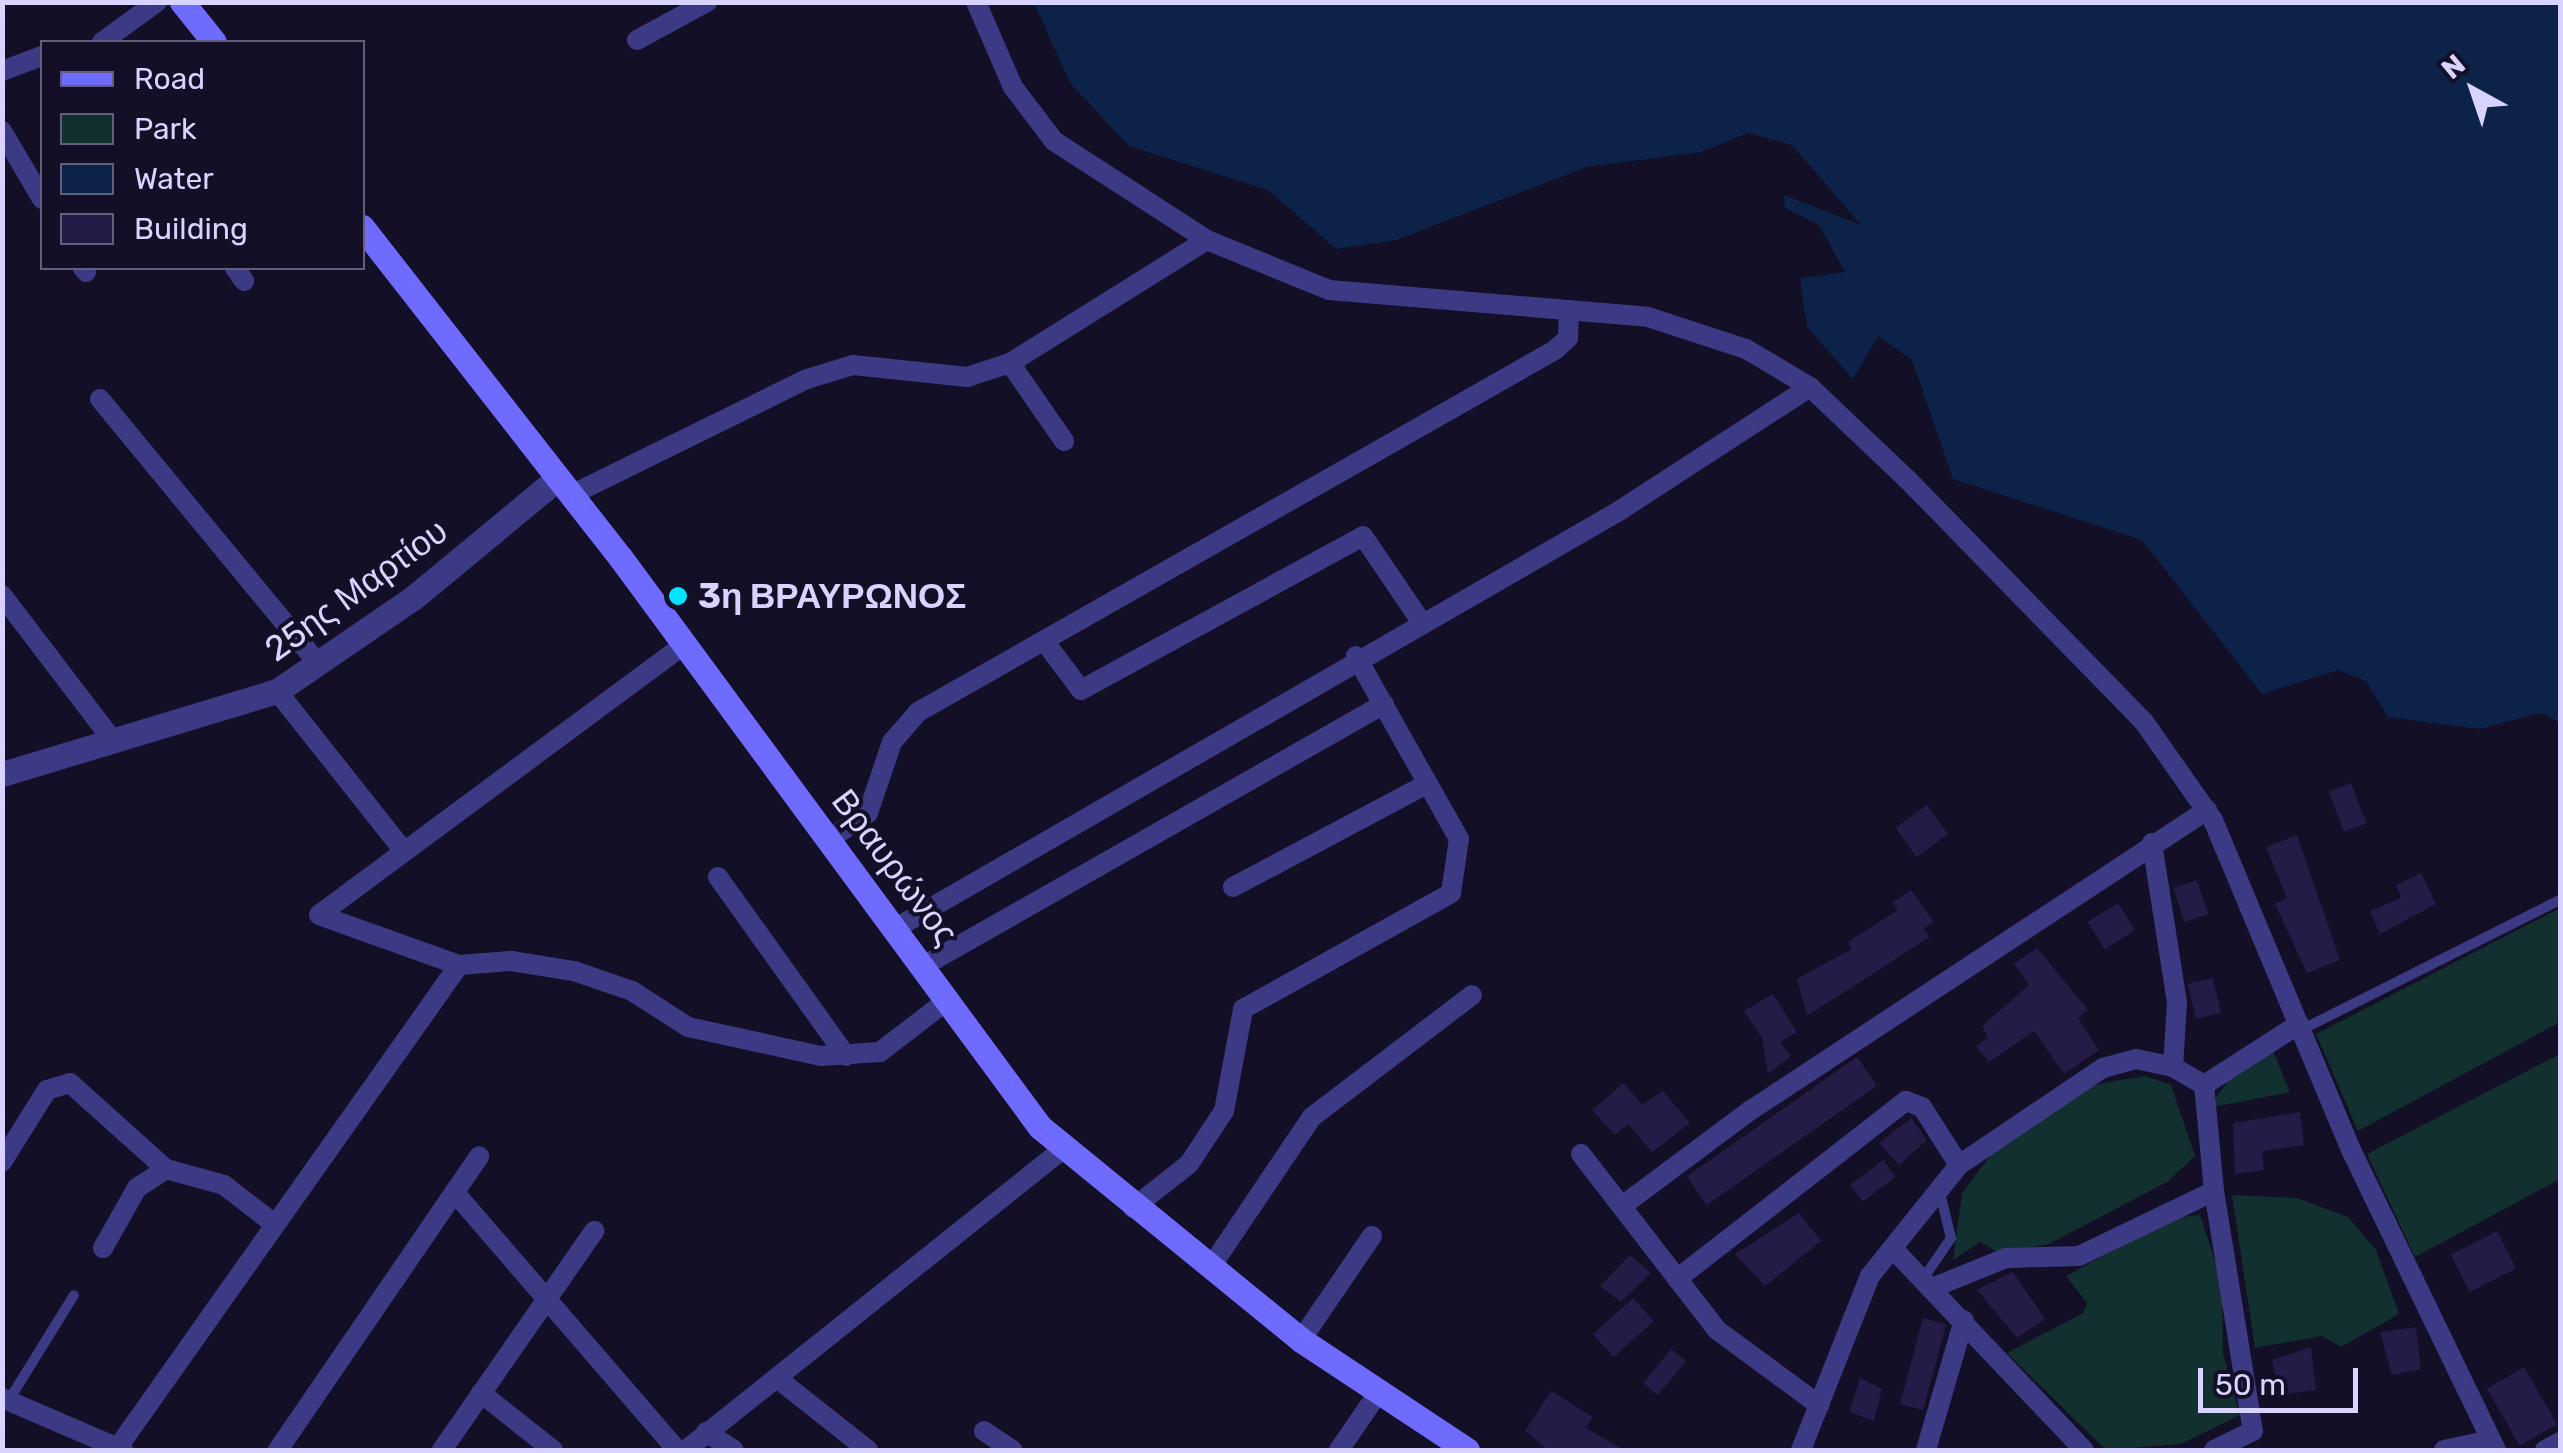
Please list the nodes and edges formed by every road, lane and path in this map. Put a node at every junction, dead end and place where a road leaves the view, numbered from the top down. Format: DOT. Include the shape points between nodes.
graph roads {
  1 [pos="157,2"];
  2 [pos="182,2"];
  3 [pos="706,2"];
  4 [pos="976,2"];
  5 [pos="105,40"];
  6 [pos="212,40"];
  7 [pos="637,40"];
  8 [pos="40,56"];
  9 [pos="6,62"];
  10 [pos="2,131"];
  11 [pos="40,196"];
  12 [pos="365,231"];
  13 [pos="1207,240"];
  14 [pos="1569,313"];
  15 [pos="1010,363"];
  16 [pos="1810,387"];
  17 [pos="100,399"];
  18 [pos="1064,441"];
  19 [pos="565,487"];
  20 [pos="2,595"];
  21 [pos="1420,620"];
  22 [pos="686,644"];
  23 [pos="1048,646"];
  24 [pos="1356,656"];
  25 [pos="320,665"];
  26 [pos="277,692"];
  27 [pos="1384,704"];
  28 [pos="114,742"];
  29 [pos="2,774"];
  30 [pos="1427,784"];
  31 [pos="2206,810"];
  32 [pos="830,840"];
  33 [pos="2152,843"];
  34 [pos="403,850"];
  35 [pos="718,877"];
  36 [pos="1233,887"];
  37 [pos="2560,900"];
  38 [pos="896,928"];
  39 [pos="925,964"];
  40 [pos="459,965"];
  41 [pos="1472,995"];
  42 [pos="949,999"];
  43 [pos="2300,1027"];
  44 [pos="846,1056"];
  45 [pos="2173,1067"];
  46 [pos="2204,1085"];
  47 [pos="1064,1149"];
  48 [pos="1581,1154"];
  49 [pos="479,1156"];
  50 [pos="2,1162"];
  51 [pos="1958,1165"];
  52 [pos="166,1169"];
  53 [pos="2214,1190"];
  54 [pos="456,1194"];
  55 [pos="1941,1196"];
  56 [pos="1622,1206"];
  57 [pos="1133,1208"];
  58 [pos="274,1223"];
  59 [pos="594,1231"];
  60 [pos="1372,1236"];
  61 [pos="103,1248"];
  62 [pos="1896,1252"];
  63 [pos="1210,1268"];
  64 [pos="1677,1280"];
  65 [pos="1927,1284"];
  66 [pos="74,1294"];
  67 [pos="551,1301"];
  68 [pos="1964,1320"];
  69 [pos="1301,1340"];
  70 [pos="778,1379"];
  71 [pos="481,1393"];
  72 [pos="1378,1393"];
  73 [pos="6,1399"];
  74 [pos="1819,1405"];
  75 [pos="984,1431"];
  76 [pos="706,1432"];
  77 [pos="2560,1442"];
  78 [pos="2493,1446"];
  79 [pos="1458,1448"];
  80 [pos="119,1450"];
  81 [pos="278,1450"];
  82 [pos="442,1450"];
  83 [pos="553,1450"];
  84 [pos="677,1450"];
  85 [pos="686,1450"];
  86 [pos="734,1450"];
  87 [pos="868,1450"];
  88 [pos="1012,1450"];
  89 [pos="1340,1450"];
  90 [pos="1801,1450"];
  91 [pos="1926,1450"];
  92 [pos="2084,1450"];
  93 [pos="2214,1450"];
  94 [pos="2444,1450"];
  95 [pos="2546,1450"];
  1 -- 5 [label="street"];
  2 -- 6 [label="main road"];
  3 -- 7 [label="street"];
  4 -- 13 [label="street" via="1012,87 1054,141"];
  8 -- 9 [label="street"];
  10 -- 11 [label="street"];
  12 -- 19 [label="main road, Βραυρώνος"];
  13 -- 14 [label="street" via="1329,290"];
  13 -- 15 [label="street"];
  14 -- 16 [label="street" via="1648,317 1746,348"];
  14 -- 23 [label="street" via="1568,338 1555,350"];
  15 -- 18 [label="street"];
  15 -- 19 [label="street" via="967,377 853,365 807,379"];
  16 -- 21 [label="street" via="1618,510"];
  16 -- 31 [label="street" via="2094,668"];
  17 -- 25 [label="street"];
  19 -- 22 [label="main road, Βραυρώνος"];
  19 -- 25 [label="street, 25ης Μαρτίου"];
  20 -- 28 [label="street"];
  21 -- 23 [label="street" via="1363,536 1081,690"];
  21 -- 24 [label="street"];
  22 -- 32 [label="main road, Βραυρώνος"];
  22 -- 34 [label="street"];
  23 -- 32 [label="street" via="918,712 892,742 868,814"];
  24 -- 27 [label="street"];
  24 -- 38 [label="street"];
  25 -- 26 [label="street, 25ης Μαρτίου"];
  26 -- 28 [label="street, 25ης Μαρτίου"];
  26 -- 34 [label="street"];
  27 -- 30 [label="street"];
  27 -- 39 [label="street"];
  28 -- 29 [label="street, 25ης Μαρτίου"];
  30 -- 36 [label="street"];
  30 -- 57 [label="street" via="1459,839 1451,894 1242,1009 1224,1112 1189,1164"];
  31 -- 33 [label="street"];
  31 -- 43 [label="street"];
  32 -- 38 [label="main road, Βραυρώνος"];
  33 -- 45 [label="street" via="2177,1002"];
  33 -- 56 [label="street"];
  34 -- 40 [label="street" via="318,916"];
  35 -- 44 [label="street"];
  37 -- 43 [label="lane"];
  38 -- 39 [label="main road, Βραυρώνος"];
  39 -- 42 [label="main road, Βραυρώνος"];
  40 -- 44 [label="street" via="544,962 632,991 721,1038"];
  40 -- 58 [label="street"];
  41 -- 63 [label="street" via="1312,1118"];
  42 -- 44 [label="street" via="880,1052"];
  42 -- 47 [label="main road, Βραυρώνος"];
  43 -- 46 [label="street"];
  43 -- 78 [label="street"];
  45 -- 46 [label="street"];
  45 -- 51 [label="street" via="2136,1059 2103,1068"];
  46 -- 53 [label="street"];
  47 -- 57 [label="main road, Βραυρώνος"];
  47 -- 70 [label="street"];
  48 -- 56 [label="street"];
  49 -- 54 [label="street"];
  50 -- 52 [label="street" via="59,1082"];
  51 -- 55 [label="street"];
  51 -- 64 [label="street" via="1922,1107 1906,1101"];
  52 -- 58 [label="street" via="224,1185"];
  52 -- 61 [label="street" via="137,1188"];
  53 -- 65 [label="street" via="2078,1256 2006,1258"];
  53 -- 93 [label="street" via="2253,1431"];
  54 -- 67 [label="street"];
  54 -- 81 [label="street"];
  55 -- 62 [label="street"];
  55 -- 65 [label="lane" via="1952,1238"];
  56 -- 64 [label="street"];
  57 -- 63 [label="main road, Βραυρώνος"];
  58 -- 80 [label="street"];
  59 -- 67 [label="street"];
  60 -- 69 [label="street"];
  62 -- 65 [label="street"];
  62 -- 74 [label="street" via="1870,1276"];
  63 -- 69 [label="main road, Βραυρώνος"];
  64 -- 74 [label="street" via="1717,1330"];
  65 -- 68 [label="street"];
  66 -- 73 [label="lane"];
  67 -- 71 [label="street"];
  67 -- 84 [label="street"];
  68 -- 91 [label="street"];
  68 -- 92 [label="street"];
  69 -- 72 [label="main road, Βραυρώνος"];
  70 -- 76 [label="street"];
  70 -- 87 [label="street"];
  71 -- 82 [label="street"];
  71 -- 83 [label="street"];
  72 -- 79 [label="main road, Βραυρώνος"];
  72 -- 89 [label="street"];
  73 -- 80 [label="street"];
  74 -- 90 [label="street"];
  75 -- 88 [label="street"];
  76 -- 85 [label="street"];
  76 -- 86 [label="street"];
  77 -- 95 [label="street"];
  78 -- 94 [label="street"];
}
